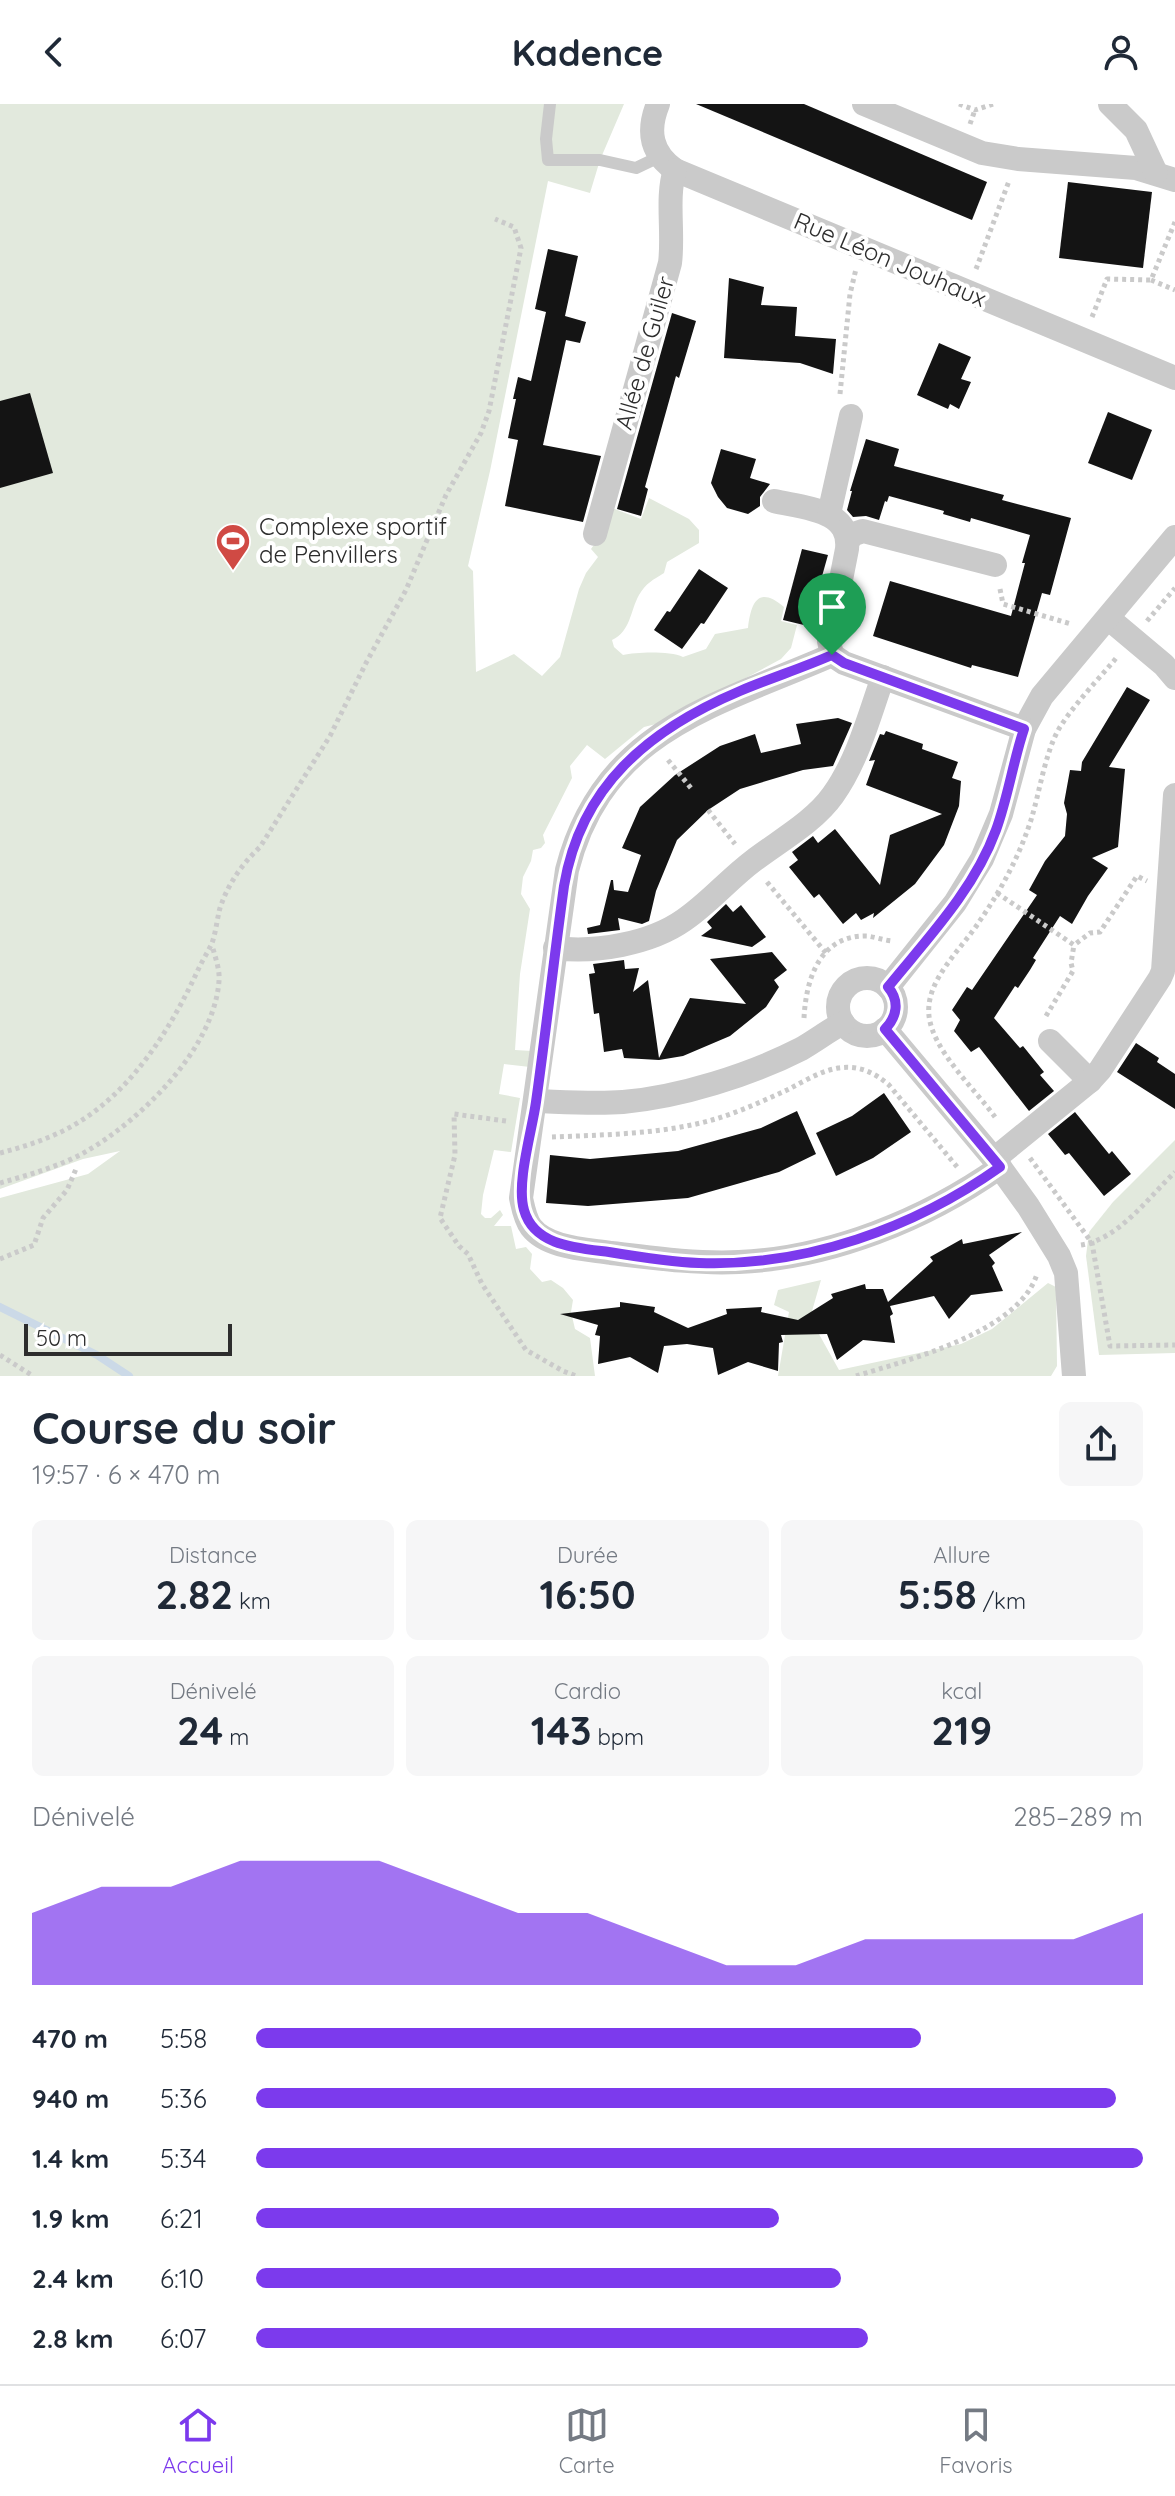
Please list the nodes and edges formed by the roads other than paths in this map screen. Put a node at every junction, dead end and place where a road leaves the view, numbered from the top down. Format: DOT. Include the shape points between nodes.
graph roads {
  1 [pos="550,104"];
  2 [pos="658,104"];
  3 [pos="864,104"];
  4 [pos="1110,104"];
  5 [pos="667,163"];
  6 [pos="1166,176"];
  7 [pos="671,214"];
  8 [pos="653,247"];
  9 [pos="1175,378"];
  10 [pos="851,416"];
  11 [pos="774,501"];
  12 [pos="829,514"];
  13 [pos="595,534"];
  14 [pos="1175,537"];
  15 [pos="848,540"];
  16 [pos="995,565"];
  17 [pos="1108,618"];
  18 [pos="832,655"];
  19 [pos="883,677"];
  20 [pos="1175,678"];
  21 [pos="1024,729"];
  22 [pos="1175,795"];
  23 [pos="555,948"];
  24 [pos="888,987"];
  25 [pos="843,1023"];
  26 [pos="885,1029"];
  27 [pos="1050,1041"];
  28 [pos="1090,1081"];
  29 [pos="537,1101"];
  30 [pos="997,1163"];
  31 [pos="1074,1376"];
  1 -- 5 [label="lane" via="548,160 600,160 636,168"];
  2 -- 5 [label="street" via="652,134"];
  3 -- 6 [label="street" via="973,150"];
  4 -- 6 [label="street" via="1136,130"];
  5 -- 7 [label="street, Allée de Guiler"];
  5 -- 9 [label="street, Rue Léon Jouhaux"];
  7 -- 8 [label="street"];
  7 -- 13 [label="street, Allée de Guiler" via="670,263"];
  10 -- 12 [label="street"];
  11 -- 12 [label="street"];
  12 -- 15 [label="street" via="842,525"];
  14 -- 17 [label="street"];
  15 -- 16 [label="street" via="863,531"];
  15 -- 18 [label="street" via="830,634"];
  17 -- 20 [label="street"];
  17 -- 21 [label="street" via="1054,680"];
  18 -- 19 [label="street"];
  18 -- 23 [label="street" via="679,721 618,771 582,823 567,870"];
  19 -- 21 [label="street"];
  19 -- 23 [label="street" via="839,786 799,827 667,929 621,944"];
  21 -- 24 [label="street" via="990,845 955,903"];
  22 -- 28 [label="street" via="1163,971"];
  23 -- 29 [label="street"];
  24 -- 25 [label="street" via="870,978 852,982 838,1005"];
  24 -- 26 [label="street" via="896,1007"];
  25 -- 26 [label="street" via="863,1036"];
  25 -- 29 [label="street" via="802,1048 667,1095 623,1102"];
  26 -- 30 [label="street"];
  27 -- 28 [label="street"];
  28 -- 30 [label="street"];
  29 -- 30 [label="street" via="521,1198 530,1226 542,1236 583,1249 698,1263 788,1257 902,1221 974,1186"];
  30 -- 31 [label="street" via="1066,1273"];
}
